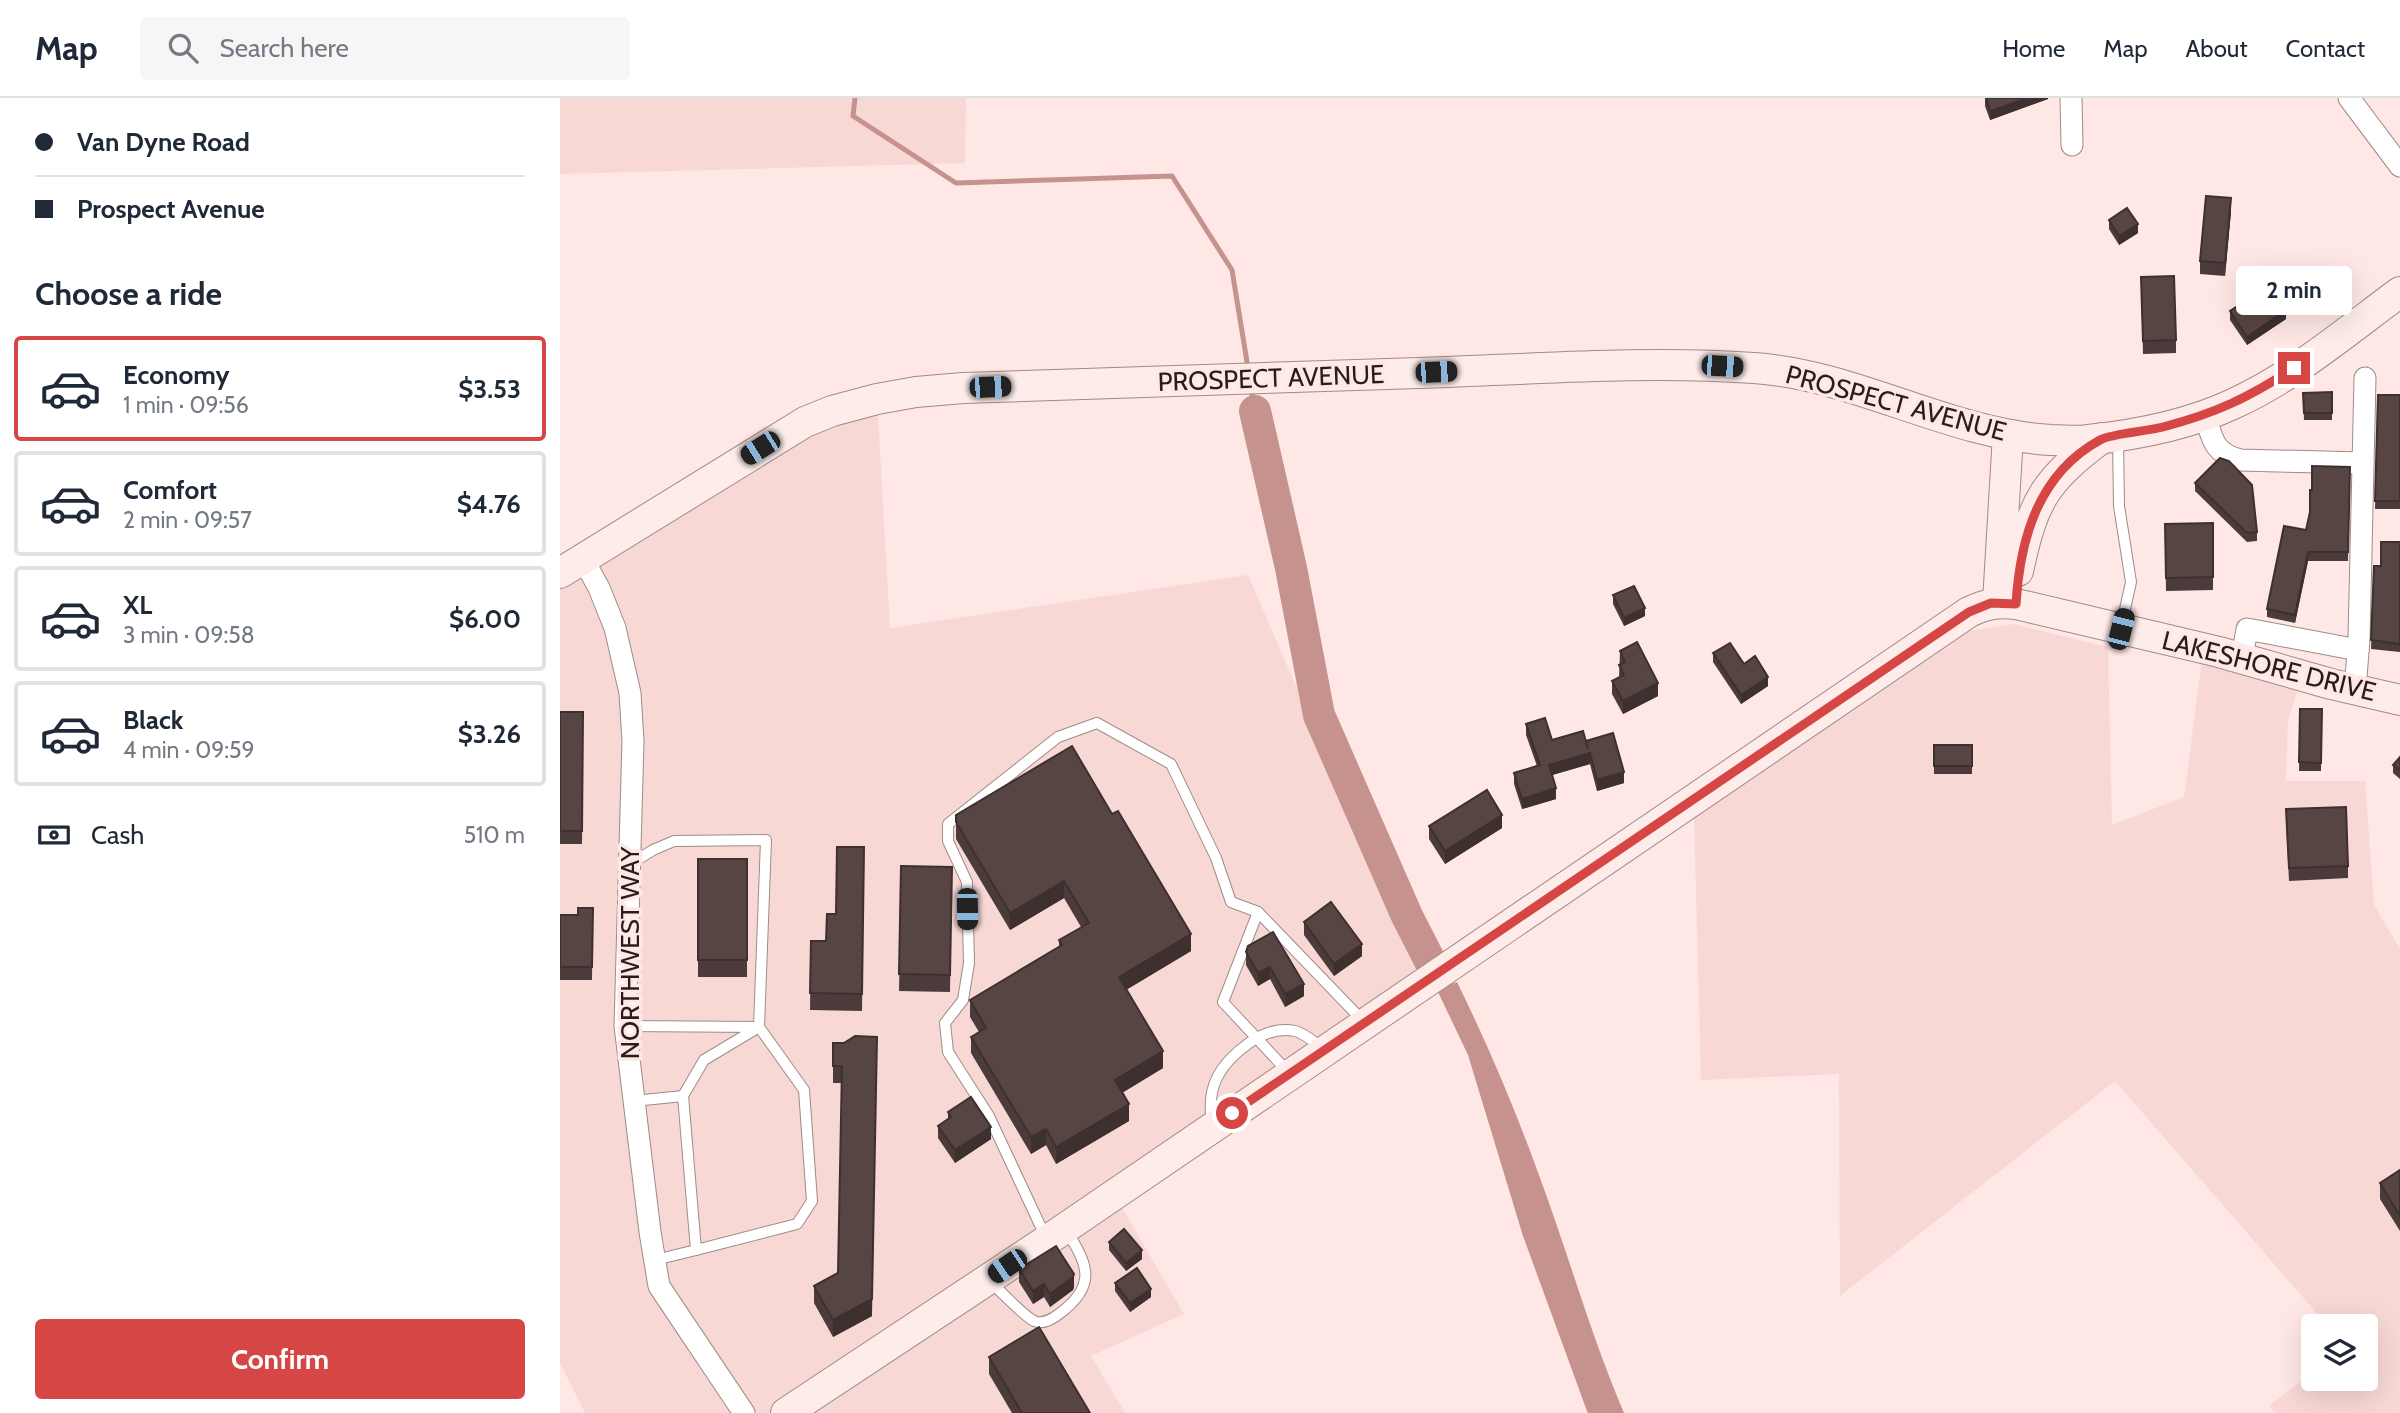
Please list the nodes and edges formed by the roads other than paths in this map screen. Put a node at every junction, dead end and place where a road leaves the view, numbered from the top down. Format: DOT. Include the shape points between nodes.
graph roads {
  1 [pos="2071,98"];
  2 [pos="2349,98"];
  3 [pos="2072,145"];
  4 [pos="2400,166"];
  5 [pos="2400,292"];
  6 [pos="2365,378"];
  7 [pos="2205,415"];
  8 [pos="2018,437"];
  9 [pos="2110,437"];
  10 [pos="2363,463"];
  11 [pos="572,566"];
  12 [pos="2018,571"];
  13 [pos="2007,603"];
  14 [pos="2121,629"];
  15 [pos="2358,650"];
  16 [pos="2242,658"];
  17 [pos="2355,690"];
  18 [pos="2400,699"];
  19 [pos="629,865"];
  20 [pos="1258,912"];
  21 [pos="1364,1023"];
  22 [pos="625,1026"];
  23 [pos="759,1027"];
  24 [pos="1256,1038"];
  25 [pos="1325,1050"];
  26 [pos="1290,1074"];
  27 [pos="683,1096"];
  28 [pos="634,1101"];
  29 [pos="1213,1126"];
  30 [pos="1056,1234"];
  31 [pos="696,1250"];
  32 [pos="654,1260"];
  33 [pos="988,1280"];
  34 [pos="744,1413"];
  35 [pos="786,1413"];
  1 -- 3 [label="street"];
  2 -- 4 [label="street"];
  5 -- 7 [label="street, PROSPECT AVENUE" via="2270,383"];
  6 -- 10 [label="street"];
  7 -- 9 [label="street, PROSPECT AVENUE"];
  7 -- 10 [label="street" via="2212,441 2227,456 2240,460"];
  8 -- 9 [label="street, PROSPECT AVENUE" via="2083,441"];
  8 -- 11 [label="street, PROSPECT AVENUE" via="1842,384 1758,368 1591,367 916,392 821,415"];
  8 -- 12 [label="street"];
  8 -- 13 [label="street"];
  9 -- 12 [label="street" via="2060,472 2044,492 2032,516"];
  9 -- 14 [label="lane" via="2130,582"];
  10 -- 15 [label="street"];
  11 -- 19 [label="street, NORTHWEST WAY" via="609,611 628,681 633,741"];
  12 -- 13 [label="street"];
  13 -- 14 [label="street, LAKESHORE DRIVE"];
  13 -- 21 [label="street" via="1969,612"];
  14 -- 16 [label="street, LAKESHORE DRIVE"];
  15 -- 16 [label="street" via="2247,629"];
  15 -- 17 [label="street"];
  16 -- 17 [label="street, LAKESHORE DRIVE"];
  17 -- 18 [label="street, LAKESHORE DRIVE"];
  19 -- 22 [label="street, NORTHWEST WAY"];
  19 -- 23 [label="lane" via="679,840 766,840"];
  20 -- 21 [label="lane"];
  20 -- 24 [label="lane" via="1223,1002"];
  20 -- 30 [label="lane" via="1231,902 1216,858 1171,764 1097,723 1058,737 948,824 948,841 967,882 969,963 963,1000 945,1023 948,1052"];
  21 -- 25 [label="street"];
  22 -- 23 [label="lane"];
  22 -- 28 [label="street, NORTHWEST WAY"];
  23 -- 27 [label="lane" via="704,1060"];
  23 -- 31 [label="lane" via="804,1090 812,1201 797,1224"];
  24 -- 25 [label="lane" via="1265,1032 1295,1031"];
  24 -- 26 [label="lane"];
  24 -- 29 [label="lane" via="1229,1058 1220,1072 1209,1103"];
  25 -- 26 [label="street"];
  26 -- 29 [label="street"];
  27 -- 28 [label="lane"];
  27 -- 31 [label="lane"];
  28 -- 32 [label="street, NORTHWEST WAY"];
  29 -- 30 [label="street"];
  30 -- 33 [label="street"];
  30 -- 33 [label="lane" via="1082,1255 1086,1275 1075,1302 1048,1321 1034,1321"];
  31 -- 32 [label="lane"];
  32 -- 34 [label="street, NORTHWEST WAY" via="659,1286"];
  33 -- 35 [label="street"];
}
